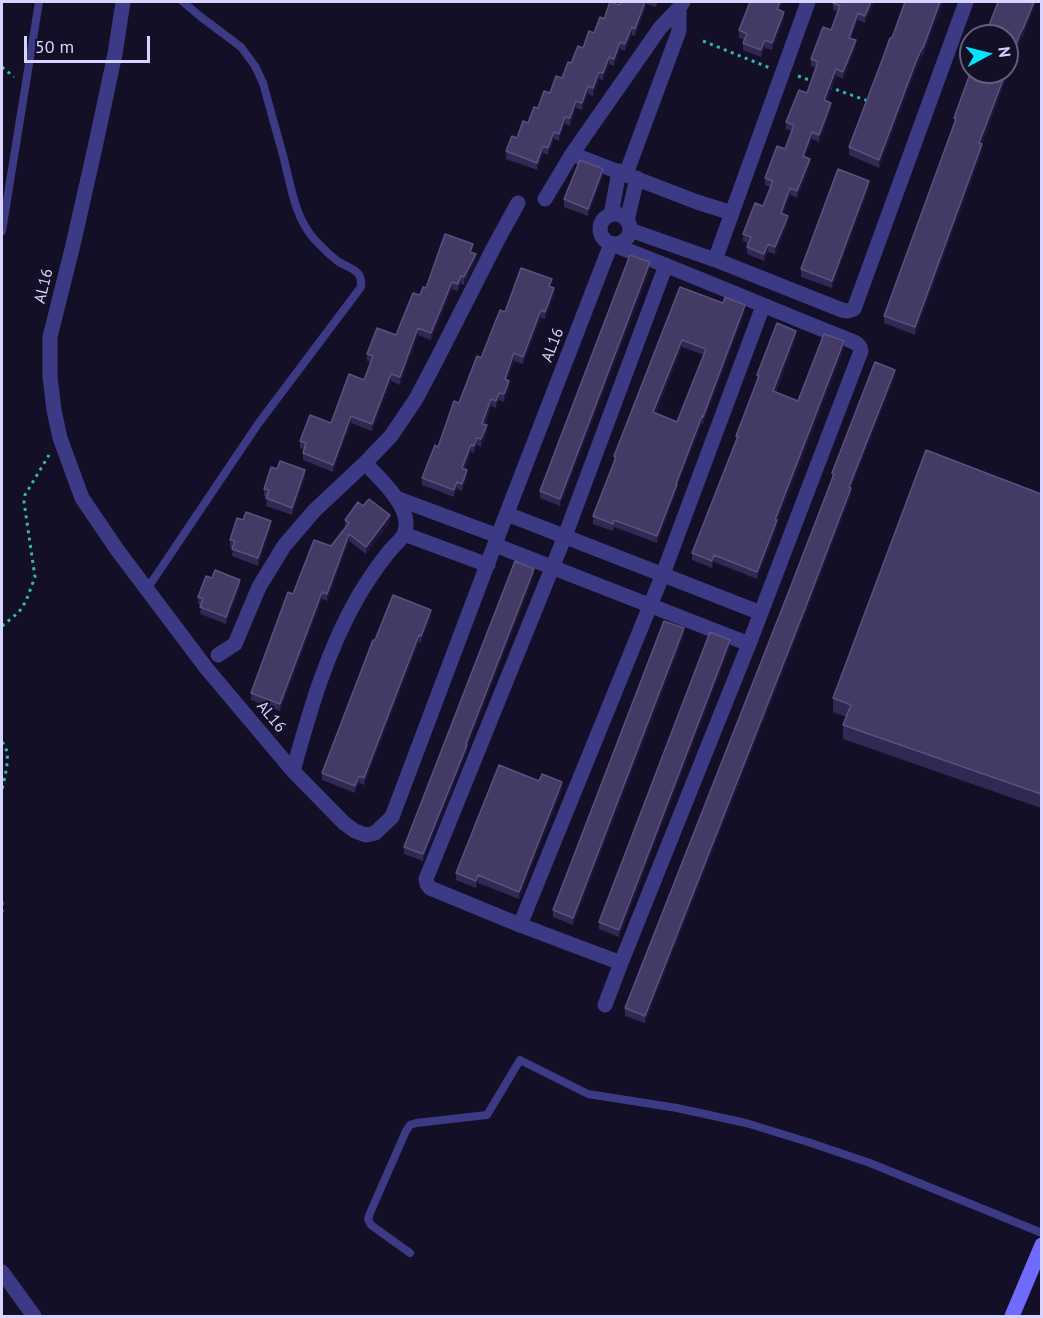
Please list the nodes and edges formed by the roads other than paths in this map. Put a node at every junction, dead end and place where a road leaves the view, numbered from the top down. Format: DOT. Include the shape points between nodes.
graph roads {
  1 [pos="39,2"];
  2 [pos="123,2"];
  3 [pos="183,2"];
  4 [pos="808,2"];
  5 [pos="966,2"];
  6 [pos="681,5"];
  7 [pos="572,154"];
  8 [pos="627,174"];
  9 [pos="545,199"];
  10 [pos="519,203"];
  11 [pos="732,213"];
  12 [pos="611,214"];
  13 [pos="629,226"];
  14 [pos="2,231"];
  15 [pos="611,244"];
  16 [pos="715,260"];
  17 [pos="666,265"];
  18 [pos="764,306"];
  19 [pos="365,463"];
  20 [pos="396,498"];
  21 [pos="507,514"];
  22 [pos="404,534"];
  23 [pos="565,536"];
  24 [pos="496,541"];
  25 [pos="488,566"];
  26 [pos="552,567"];
  27 [pos="663,574"];
  28 [pos="147,588"];
  29 [pos="650,605"];
  30 [pos="761,612"];
  31 [pos="749,644"];
  32 [pos="218,655"];
  33 [pos="293,771"];
  34 [pos="520,925"];
  35 [pos="621,963"];
  36 [pos="605,1005"];
  37 [pos="1041,1233"];
  38 [pos="1041,1245"];
  39 [pos="410,1253"];
  40 [pos="2,1272"];
  41 [pos="34,1317"];
  42 [pos="1012,1317"];
  1 -- 14 [label="lane"];
  2 -- 28 [label="street, AL16" via="96,143 50,337 50,377 60,438 82,498"];
  3 -- 28 [label="lane" via="241,47 255,66 304,225 315,240 359,273 362,280 361,287 258,424"];
  4 -- 11 [label="street"];
  5 -- 16 [label="street" via="854,309 842,310"];
  6 -- 7 [label="street" via="660,28"];
  6 -- 8 [label="street" via="679,31"];
  7 -- 8 [label="street"];
  7 -- 9 [label="street"];
  8 -- 11 [label="street"];
  8 -- 12 [label="street"];
  8 -- 13 [label="street"];
  10 -- 19 [label="street" via="416,399 391,436"];
  11 -- 16 [label="street"];
  12 -- 13 [label="street" via="620,215"];
  12 -- 15 [label="street" via="600,229 603,239"];
  13 -- 15 [label="street" via="624,242"];
  13 -- 16 [label="street"];
  15 -- 17 [label="street"];
  15 -- 21 [label="street, AL16"];
  17 -- 18 [label="street"];
  17 -- 23 [label="street"];
  18 -- 27 [label="street"];
  18 -- 30 [label="street" via="859,344 861,351"];
  19 -- 20 [label="street"];
  19 -- 32 [label="street" via="284,546 259,587 235,644"];
  20 -- 22 [label="street" via="406,522"];
  20 -- 24 [label="street"];
  21 -- 23 [label="street"];
  21 -- 24 [label="street, AL16"];
  22 -- 25 [label="street"];
  22 -- 33 [label="street" via="347,615 316,692"];
  23 -- 26 [label="street"];
  23 -- 27 [label="street"];
  24 -- 25 [label="street, AL16"];
  24 -- 26 [label="street"];
  25 -- 33 [label="street, AL16" via="392,817 385,825 366,835 355,831"];
  26 -- 29 [label="street"];
  26 -- 34 [label="street" via="426,879 430,888"];
  27 -- 29 [label="street"];
  27 -- 30 [label="street"];
  28 -- 33 [label="street, AL16" via="207,669"];
  29 -- 31 [label="street"];
  29 -- 34 [label="street"];
  30 -- 31 [label="street"];
  31 -- 35 [label="street"];
  34 -- 35 [label="street"];
  35 -- 36 [label="street"];
  37 -- 39 [label="lane" via="808,1142 746,1123 588,1094 520,1060 487,1115 416,1123 406,1131 369,1219 371,1225"];
  38 -- 42 [label="main road"];
  40 -- 41 [label="street"];
}
